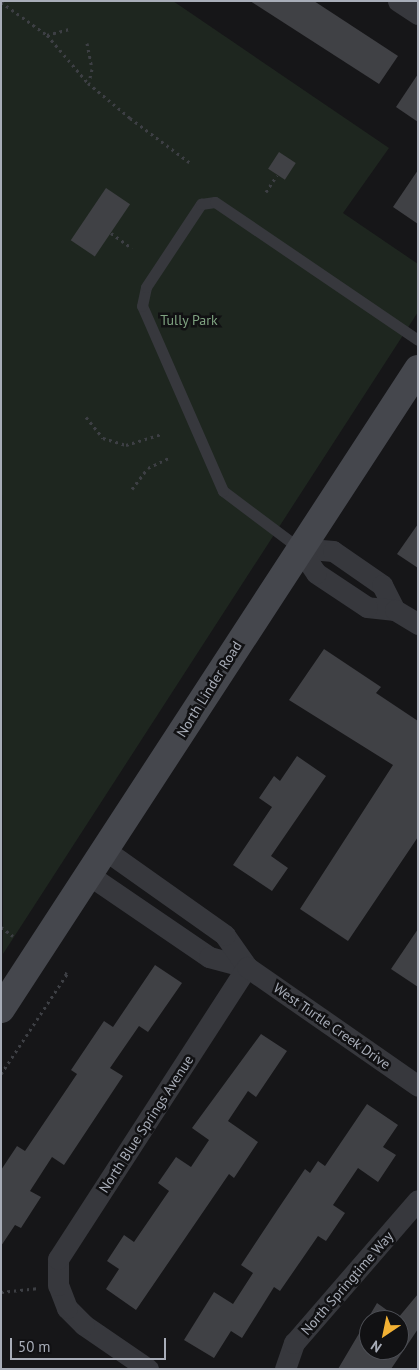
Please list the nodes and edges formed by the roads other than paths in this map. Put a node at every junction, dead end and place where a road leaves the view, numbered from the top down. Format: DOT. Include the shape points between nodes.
graph roads {
  1 [pos="398,1"];
  2 [pos="418,14"];
  3 [pos="418,340"];
  4 [pos="418,369"];
  5 [pos="299,548"];
  6 [pos="395,610"];
  7 [pos="418,624"];
  8 [pos="106,850"];
  9 [pos="89,875"];
  10 [pos="247,967"];
  11 [pos="1,1009"];
  12 [pos="418,1086"];
  13 [pos="418,1200"];
  14 [pos="148,1369"];
  15 [pos="285,1369"];
  1 -- 2 [label="street"];
  3 -- 5 [label="lane" via="216,202 201,204 146,287 142,306 223,492"];
  4 -- 5 [label="main road, North Linder Road"];
  5 -- 6 [label="street" via="316,574 367,607"];
  5 -- 6 [label="street" via="333,551 382,585"];
  5 -- 8 [label="main road, North Linder Road"];
  6 -- 7 [label="street"];
  8 -- 9 [label="main road, North Linder Road"];
  8 -- 10 [label="street, West Turtle Creek Drive" via="225,935"];
  9 -- 10 [label="street, West Turtle Creek Drive" via="209,957"];
  9 -- 11 [label="main road, North Linder Road"];
  10 -- 12 [label="street, West Turtle Creek Drive"];
  10 -- 14 [label="street, North Blue Springs Avenue" via="58,1259 58,1284 67,1308 84,1325"];
  13 -- 15 [label="street, North Springtime Way" via="294,1343"];
}
